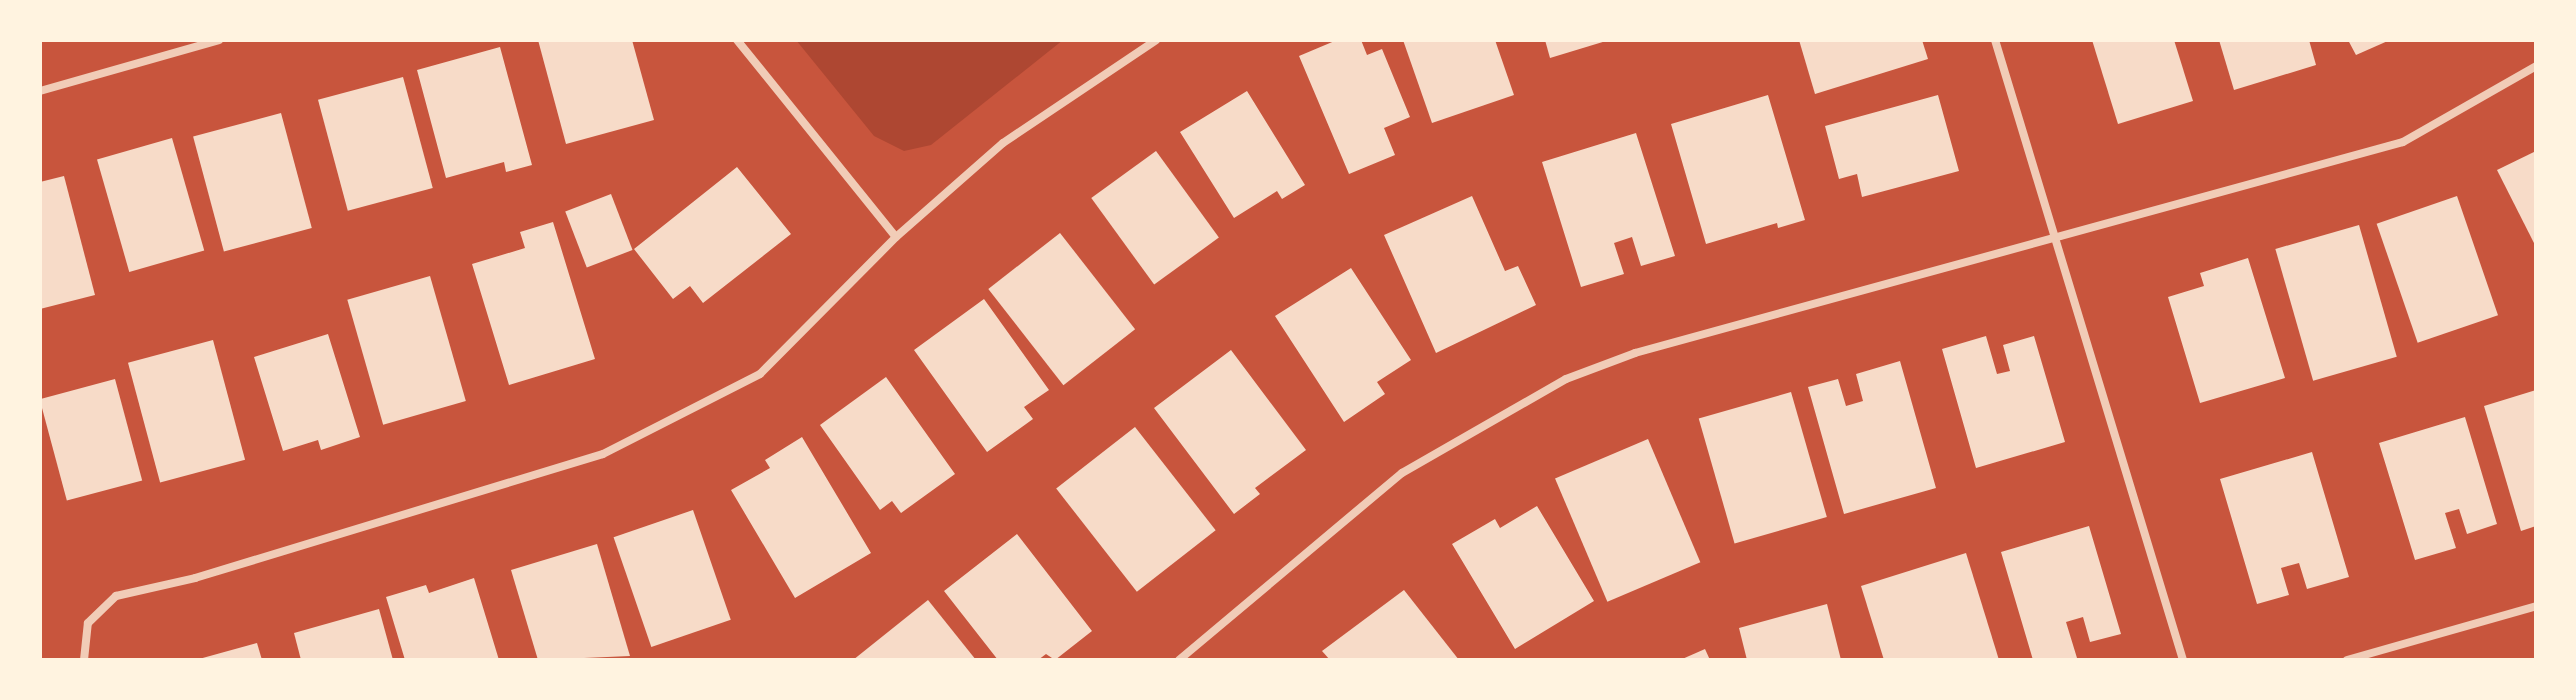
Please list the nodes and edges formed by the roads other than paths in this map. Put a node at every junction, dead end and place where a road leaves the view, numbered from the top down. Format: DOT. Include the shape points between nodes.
graph roads {
  1 [pos="219,40"];
  2 [pos="737,40"];
  3 [pos="1156,40"];
  4 [pos="1995,40"];
  5 [pos="2536,66"];
  6 [pos="40,91"];
  7 [pos="2055,234"];
  8 [pos="896,237"];
  9 [pos="2536,606"];
  10 [pos="84,660"];
  11 [pos="1179,660"];
  12 [pos="2183,660"];
  13 [pos="2347,660"];
  1 -- 6 [label="street"];
  2 -- 8 [label="street"];
  3 -- 8 [label="street" via="1003,143"];
  4 -- 7 [label="street"];
  5 -- 7 [label="street" via="2403,142"];
  7 -- 11 [label="street" via="1635,353 1566,379 1402,473"];
  7 -- 12 [label="street"];
  8 -- 10 [label="street" via="760,374 603,454 195,578 116,596 88,623"];
  9 -- 13 [label="street"];
}
